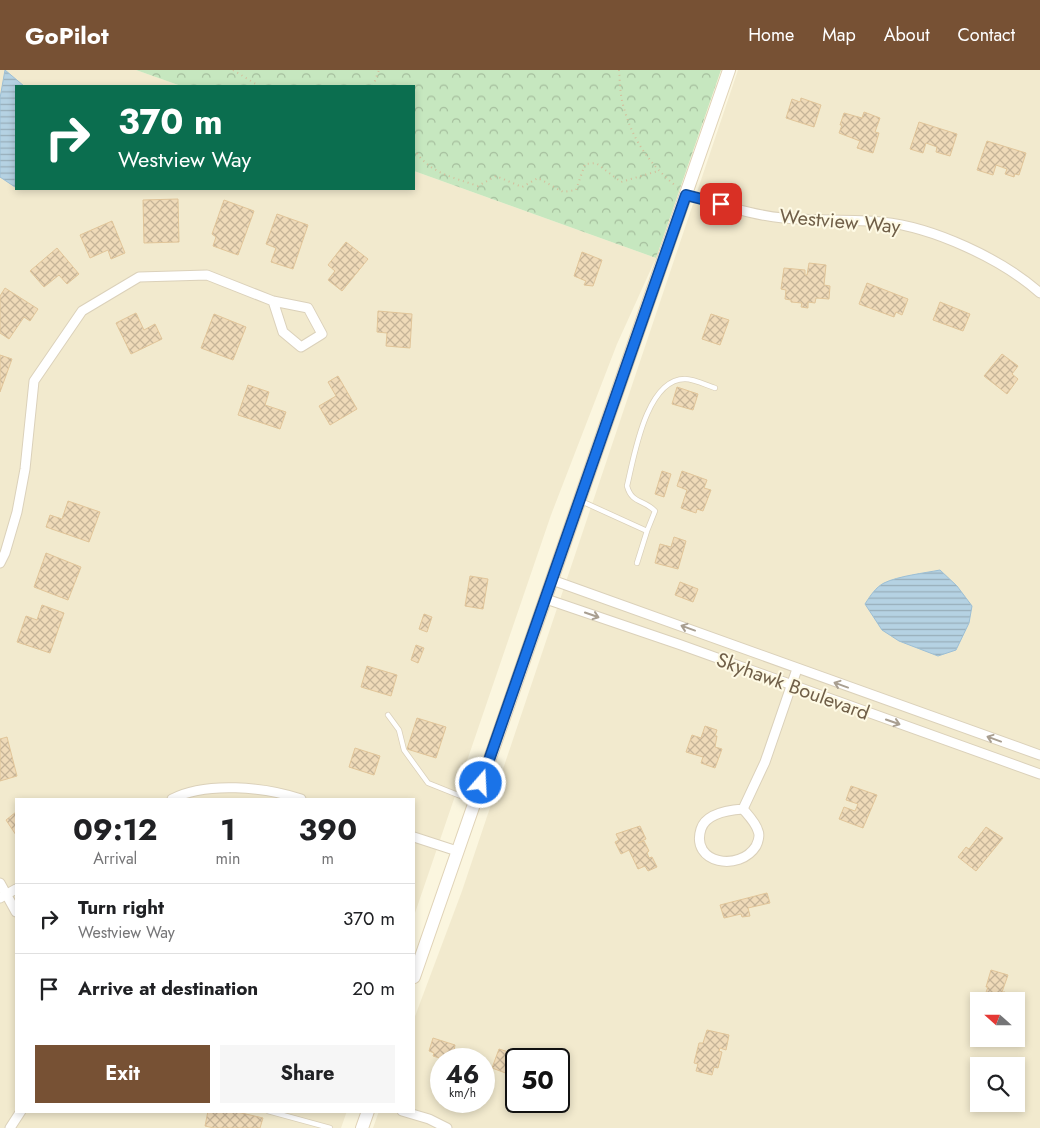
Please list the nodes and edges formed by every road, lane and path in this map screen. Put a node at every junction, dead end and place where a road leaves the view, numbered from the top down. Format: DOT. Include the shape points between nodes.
graph roads {
  1 [pos="233,70"];
  2 [pos="379,70"];
  3 [pos="619,70"];
  4 [pos="729,70"];
  5 [pos="257,85"];
  6 [pos="374,85"];
  7 [pos="415,151"];
  8 [pos="658,171"];
  9 [pos="686,195"];
  10 [pos="1040,293"];
  11 [pos="274,301"];
  12 [pos="714,388"];
  13 [pos="580,500"];
  14 [pos="647,531"];
  15 [pos="0,563"];
  16 [pos="637,563"];
  17 [pos="552,580"];
  18 [pos="546,599"];
  19 [pos="797,669"];
  20 [pos="791,686"];
  21 [pos="388,715"];
  22 [pos="1040,755"];
  23 [pos="1040,774"];
  24 [pos="174,798"];
  25 [pos="298,798"];
  26 [pos="475,801"];
  27 [pos="743,809"];
  28 [pos="415,836"];
  29 [pos="458,851"];
  30 [pos="0,883"];
  31 [pos="15,890"];
  32 [pos="3,896"];
  33 [pos="15,911"];
  34 [pos="415,974"];
  35 [pos="20,1113"];
  36 [pos="275,1113"];
  37 [pos="367,1113"];
  38 [pos="409,1113"];
  39 [pos="10,1128"];
  40 [pos="330,1128"];
  41 [pos="362,1128"];
  42 [pos="447,1128"];
  1 -- 5 [label="path"];
  2 -- 6 [label="path"];
  3 -- 8 [label="path" via="622,104 636,142"];
  4 -- 9 [label="main road"];
  7 -- 8 [label="path" via="421,161 439,173 478,186 496,176 522,187 538,178 564,192 576,190 585,164 596,163 621,182"];
  8 -- 9 [label="path"];
  9 -- 10 [label="street, Westview Way" via="782,218 884,222 914,228 981,254"];
  9 -- 13 [label="main road"];
  11 -- 11 [label="street" via="283,332 301,347 322,334 308,308"];
  11 -- 15 [label="street" via="207,275 139,277 82,311 34,381 17,512"];
  12 -- 14 [label="lane" via="687,378 676,380 655,399 644,420 626,486 634,499 655,511"];
  13 -- 14 [label="lane"];
  13 -- 17 [label="main road"];
  14 -- 16 [label="lane"];
  17 -- 18 [label="main road"];
  19 -- 17 [label="street, Skyhawk Boulevard, one-way"];
  18 -- 20 [label="street, Skyhawk Boulevard, one-way"];
  18 -- 26 [label="main road"];
  19 -- 20 [label="street"];
  22 -- 19 [label="street, Skyhawk Boulevard, one-way"];
  20 -- 23 [label="street, Skyhawk Boulevard, one-way"];
  20 -- 27 [label="street" via="765,762"];
  21 -- 26 [label="lane" via="399,730 404,750 428,783"];
  24 -- 25 [label="street" via="183,793 234,786"];
  26 -- 29 [label="main road"];
  27 -- 27 [label="street" via="726,810 710,817 702,825 698,837 708,857 723,862 736,861 752,852 758,842 758,831"];
  28 -- 29 [label="street"];
  29 -- 34 [label="main road"];
  30 -- 32 [label="street"];
  31 -- 32 [label="street"];
  32 -- 33 [label="street"];
  35 -- 39 [label="street"];
  36 -- 40 [label="lane"];
  37 -- 41 [label="main road"];
  38 -- 42 [label="street"];
}
